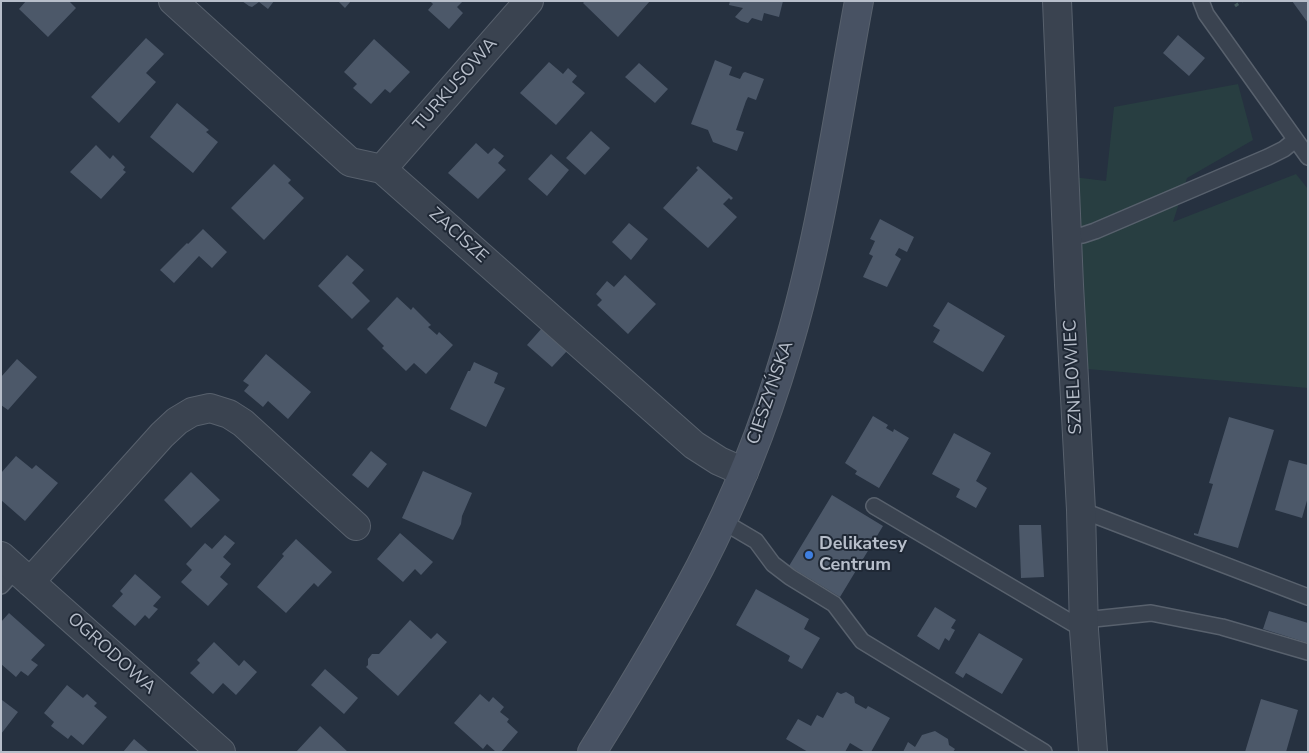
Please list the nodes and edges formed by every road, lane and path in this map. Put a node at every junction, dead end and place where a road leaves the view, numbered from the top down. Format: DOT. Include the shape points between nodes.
graph roads {
  1 [pos="173,1"];
  2 [pos="529,1"];
  3 [pos="859,1"];
  4 [pos="1057,1"];
  5 [pos="1201,1"];
  6 [pos="1242,1"];
  7 [pos="1235,6"];
  8 [pos="1295,140"];
  9 [pos="1308,157"];
  10 [pos="382,169"];
  11 [pos="1068,236"];
  12 [pos="744,472"];
  13 [pos="874,506"];
  14 [pos="1081,510"];
  15 [pos="722,521"];
  16 [pos="356,526"];
  17 [pos="12,573"];
  18 [pos="1308,597"];
  19 [pos="1084,625"];
  20 [pos="1308,652"];
  21 [pos="221,752"];
  22 [pos="592,752"];
  23 [pos="1044,752"];
  24 [pos="1094,752"];
  1 -- 10 [label="street, ZACISZE" via="350,162"];
  2 -- 10 [label="street, TURKUSOWA"];
  3 -- 12 [label="main road, CIESZYŃSKA" via="800,306 769,406"];
  4 -- 11 [label="street, SZNELOWIEC"];
  5 -- 8 [label="lane" via="1206,14"];
  6 -- 7 [label="path"];
  8 -- 9 [label="lane"];
  8 -- 11 [label="lane" via="1268,157 1095,231"];
  10 -- 12 [label="street, ZACISZE" via="694,445 719,462"];
  11 -- 14 [label="street, SZNELOWIEC"];
  12 -- 15 [label="main road, CIESZYŃSKA"];
  13 -- 19 [label="lane"];
  14 -- 18 [label="lane"];
  14 -- 19 [label="street, SZNELOWIEC"];
  15 -- 22 [label="main road, CIESZYŃSKA" via="678,609"];
  15 -- 23 [label="lane" via="756,541 773,564 790,577 834,604 862,641"];
  16 -- 17 [label="street" via="243,423 210,408 192,412 177,421"];
  17 -- 21 [label="street, OGRODOWA"];
  19 -- 20 [label="lane" via="1151,613 1222,627"];
  19 -- 24 [label="street, SZNELOWIEC"];
}
